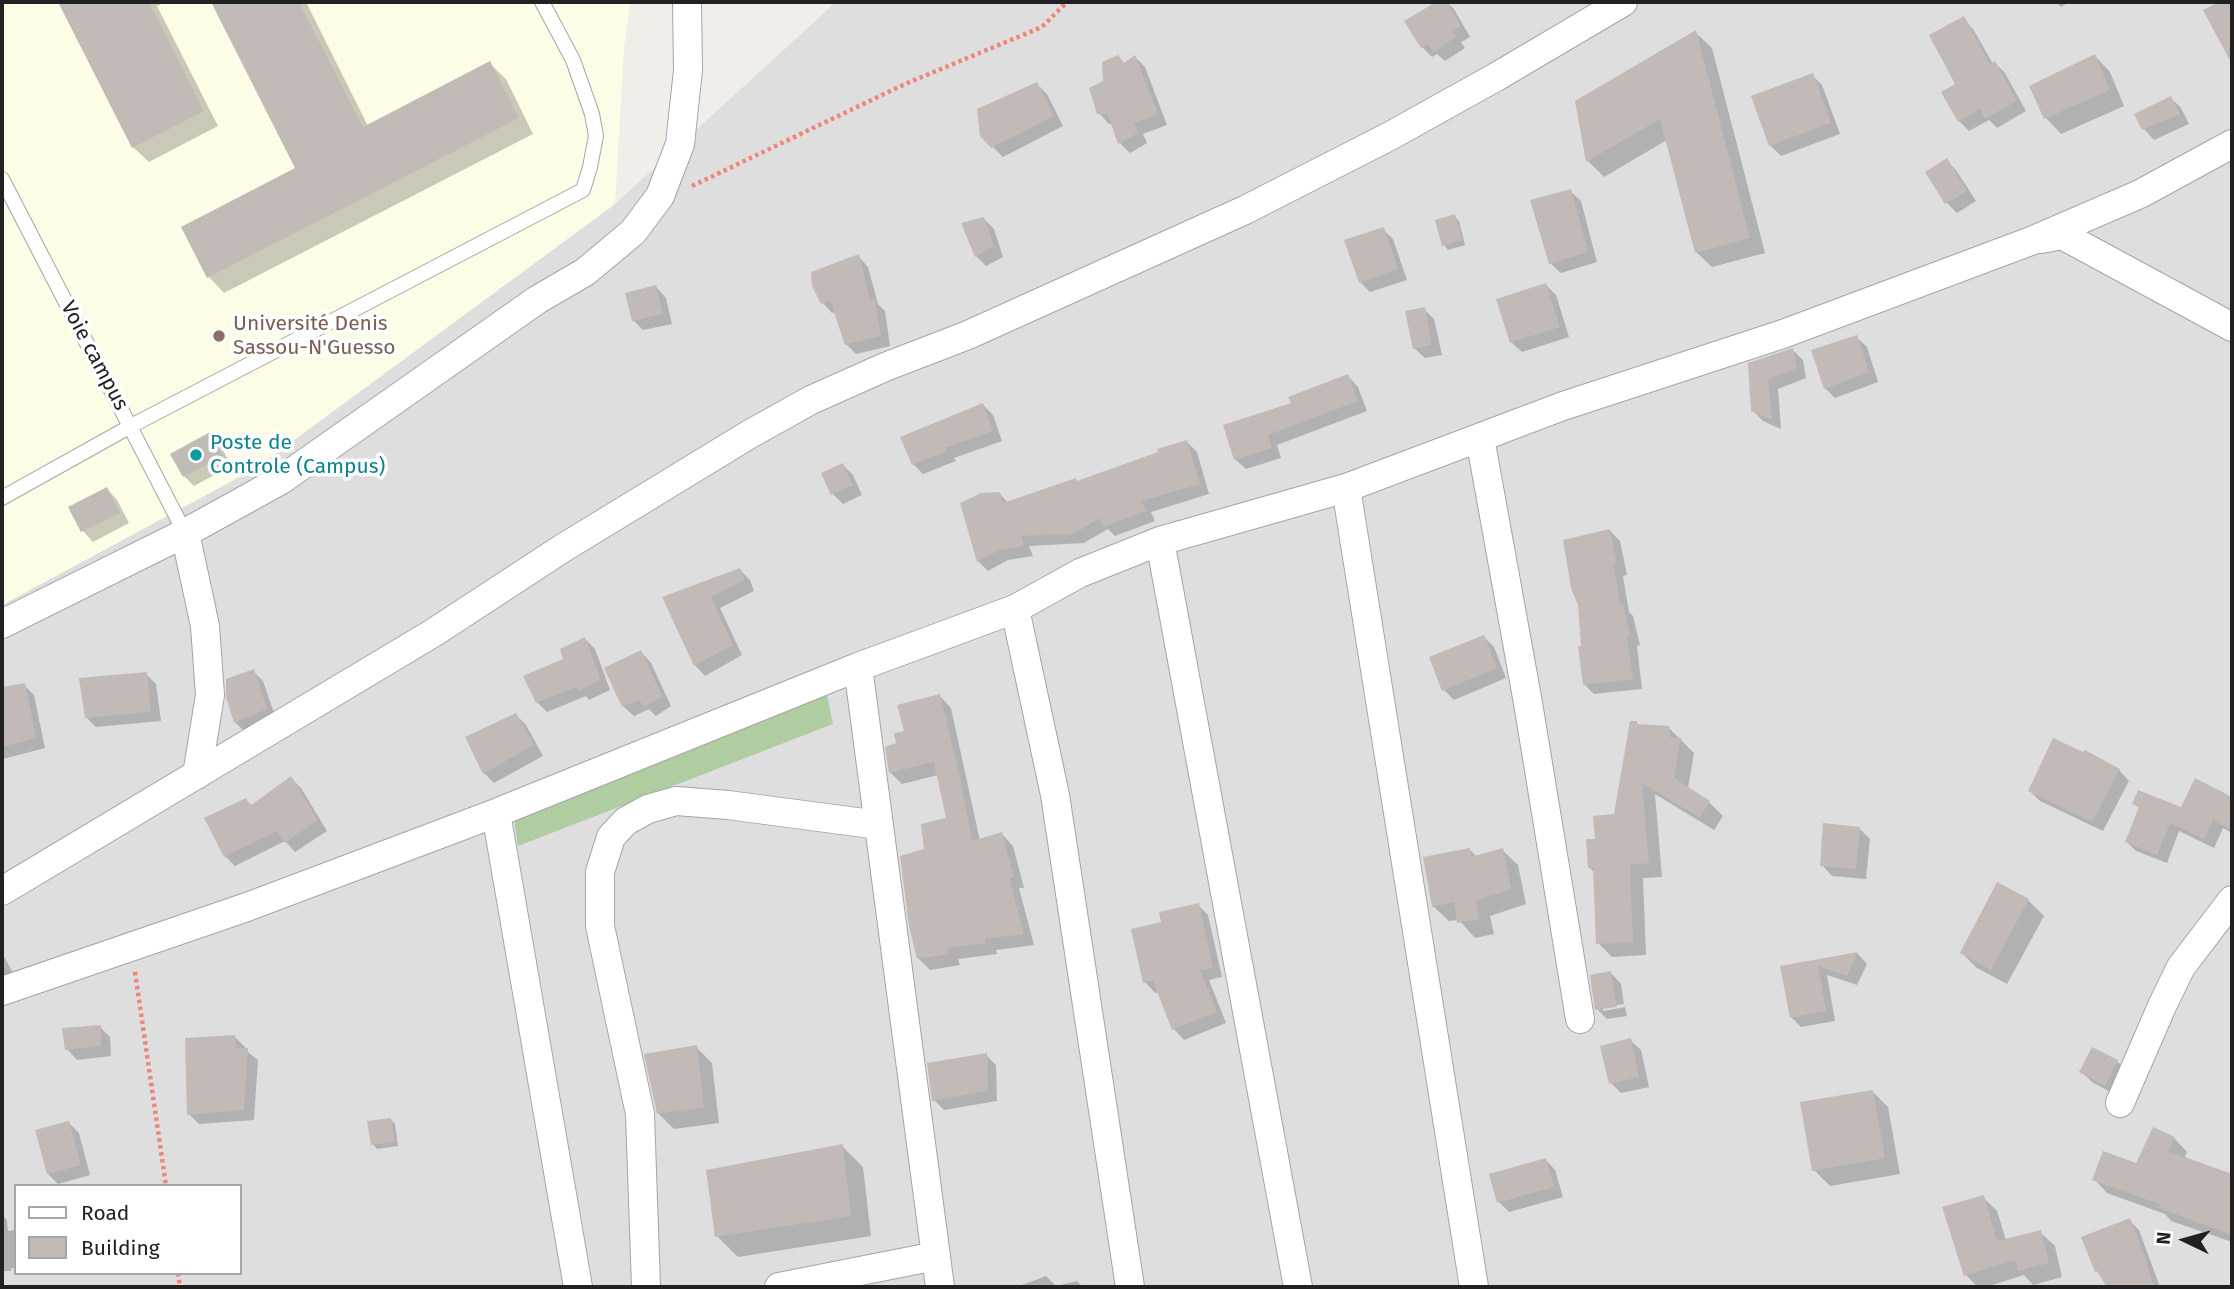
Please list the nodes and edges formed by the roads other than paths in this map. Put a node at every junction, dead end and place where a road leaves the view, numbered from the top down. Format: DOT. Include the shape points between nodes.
graph roads {
  1 [pos="542,2"];
  2 [pos="687,2"];
  3 [pos="1623,2"];
  4 [pos="2232,144"];
  5 [pos="2,179"];
  6 [pos="2031,241"];
  7 [pos="2232,327"];
  8 [pos="131,426"];
  9 [pos="1480,438"];
  10 [pos="1346,488"];
  11 [pos="2,498"];
  12 [pos="185,533"];
  13 [pos="1160,541"];
  14 [pos="1015,609"];
  15 [pos="2,624"];
  16 [pos="858,667"];
  17 [pos="197,775"];
  18 [pos="496,813"];
  19 [pos="879,825"];
  20 [pos="2,891"];
  21 [pos="2232,900"];
  22 [pos="2,991"];
  23 [pos="1580,1019"];
  24 [pos="2120,1103"];
  25 [pos="936,1256"];
  26 [pos="578,1287"];
  27 [pos="646,1287"];
  28 [pos="779,1287"];
  29 [pos="940,1287"];
  30 [pos="1130,1287"];
  31 [pos="1298,1287"];
  32 [pos="1474,1287"];
  1 -- 8 [label="lane" via="573,60 592,114 596,136 583,190"];
  2 -- 12 [label="street" via="688,70 680,144 660,196 633,232 585,272 526,307 281,480"];
  3 -- 17 [label="street" via="1390,136 1245,209 1004,319 811,400"];
  4 -- 6 [label="street" via="2140,194"];
  5 -- 8 [label="lane, Voie campus"];
  6 -- 7 [label="street" via="2062,235"];
  6 -- 9 [label="street" via="1783,334"];
  8 -- 11 [label="lane"];
  8 -- 12 [label="lane, Voie campus"];
  9 -- 10 [label="street"];
  9 -- 23 [label="street"];
  10 -- 13 [label="street"];
  10 -- 32 [label="street"];
  12 -- 15 [label="street"];
  12 -- 17 [label="street" via="205,626 210,695"];
  13 -- 14 [label="street" via="1080,573"];
  13 -- 31 [label="street"];
  14 -- 16 [label="street"];
  14 -- 30 [label="street" via="1055,795"];
  16 -- 18 [label="street"];
  16 -- 19 [label="street"];
  17 -- 20 [label="street"];
  18 -- 22 [label="street"];
  18 -- 26 [label="street"];
  19 -- 25 [label="street"];
  19 -- 27 [label="street" via="676,801 626,821 611,837 600,872 600,926 640,1114"];
  21 -- 24 [label="street" via="2181,967"];
  25 -- 28 [label="street"];
  25 -- 29 [label="street"];
}
